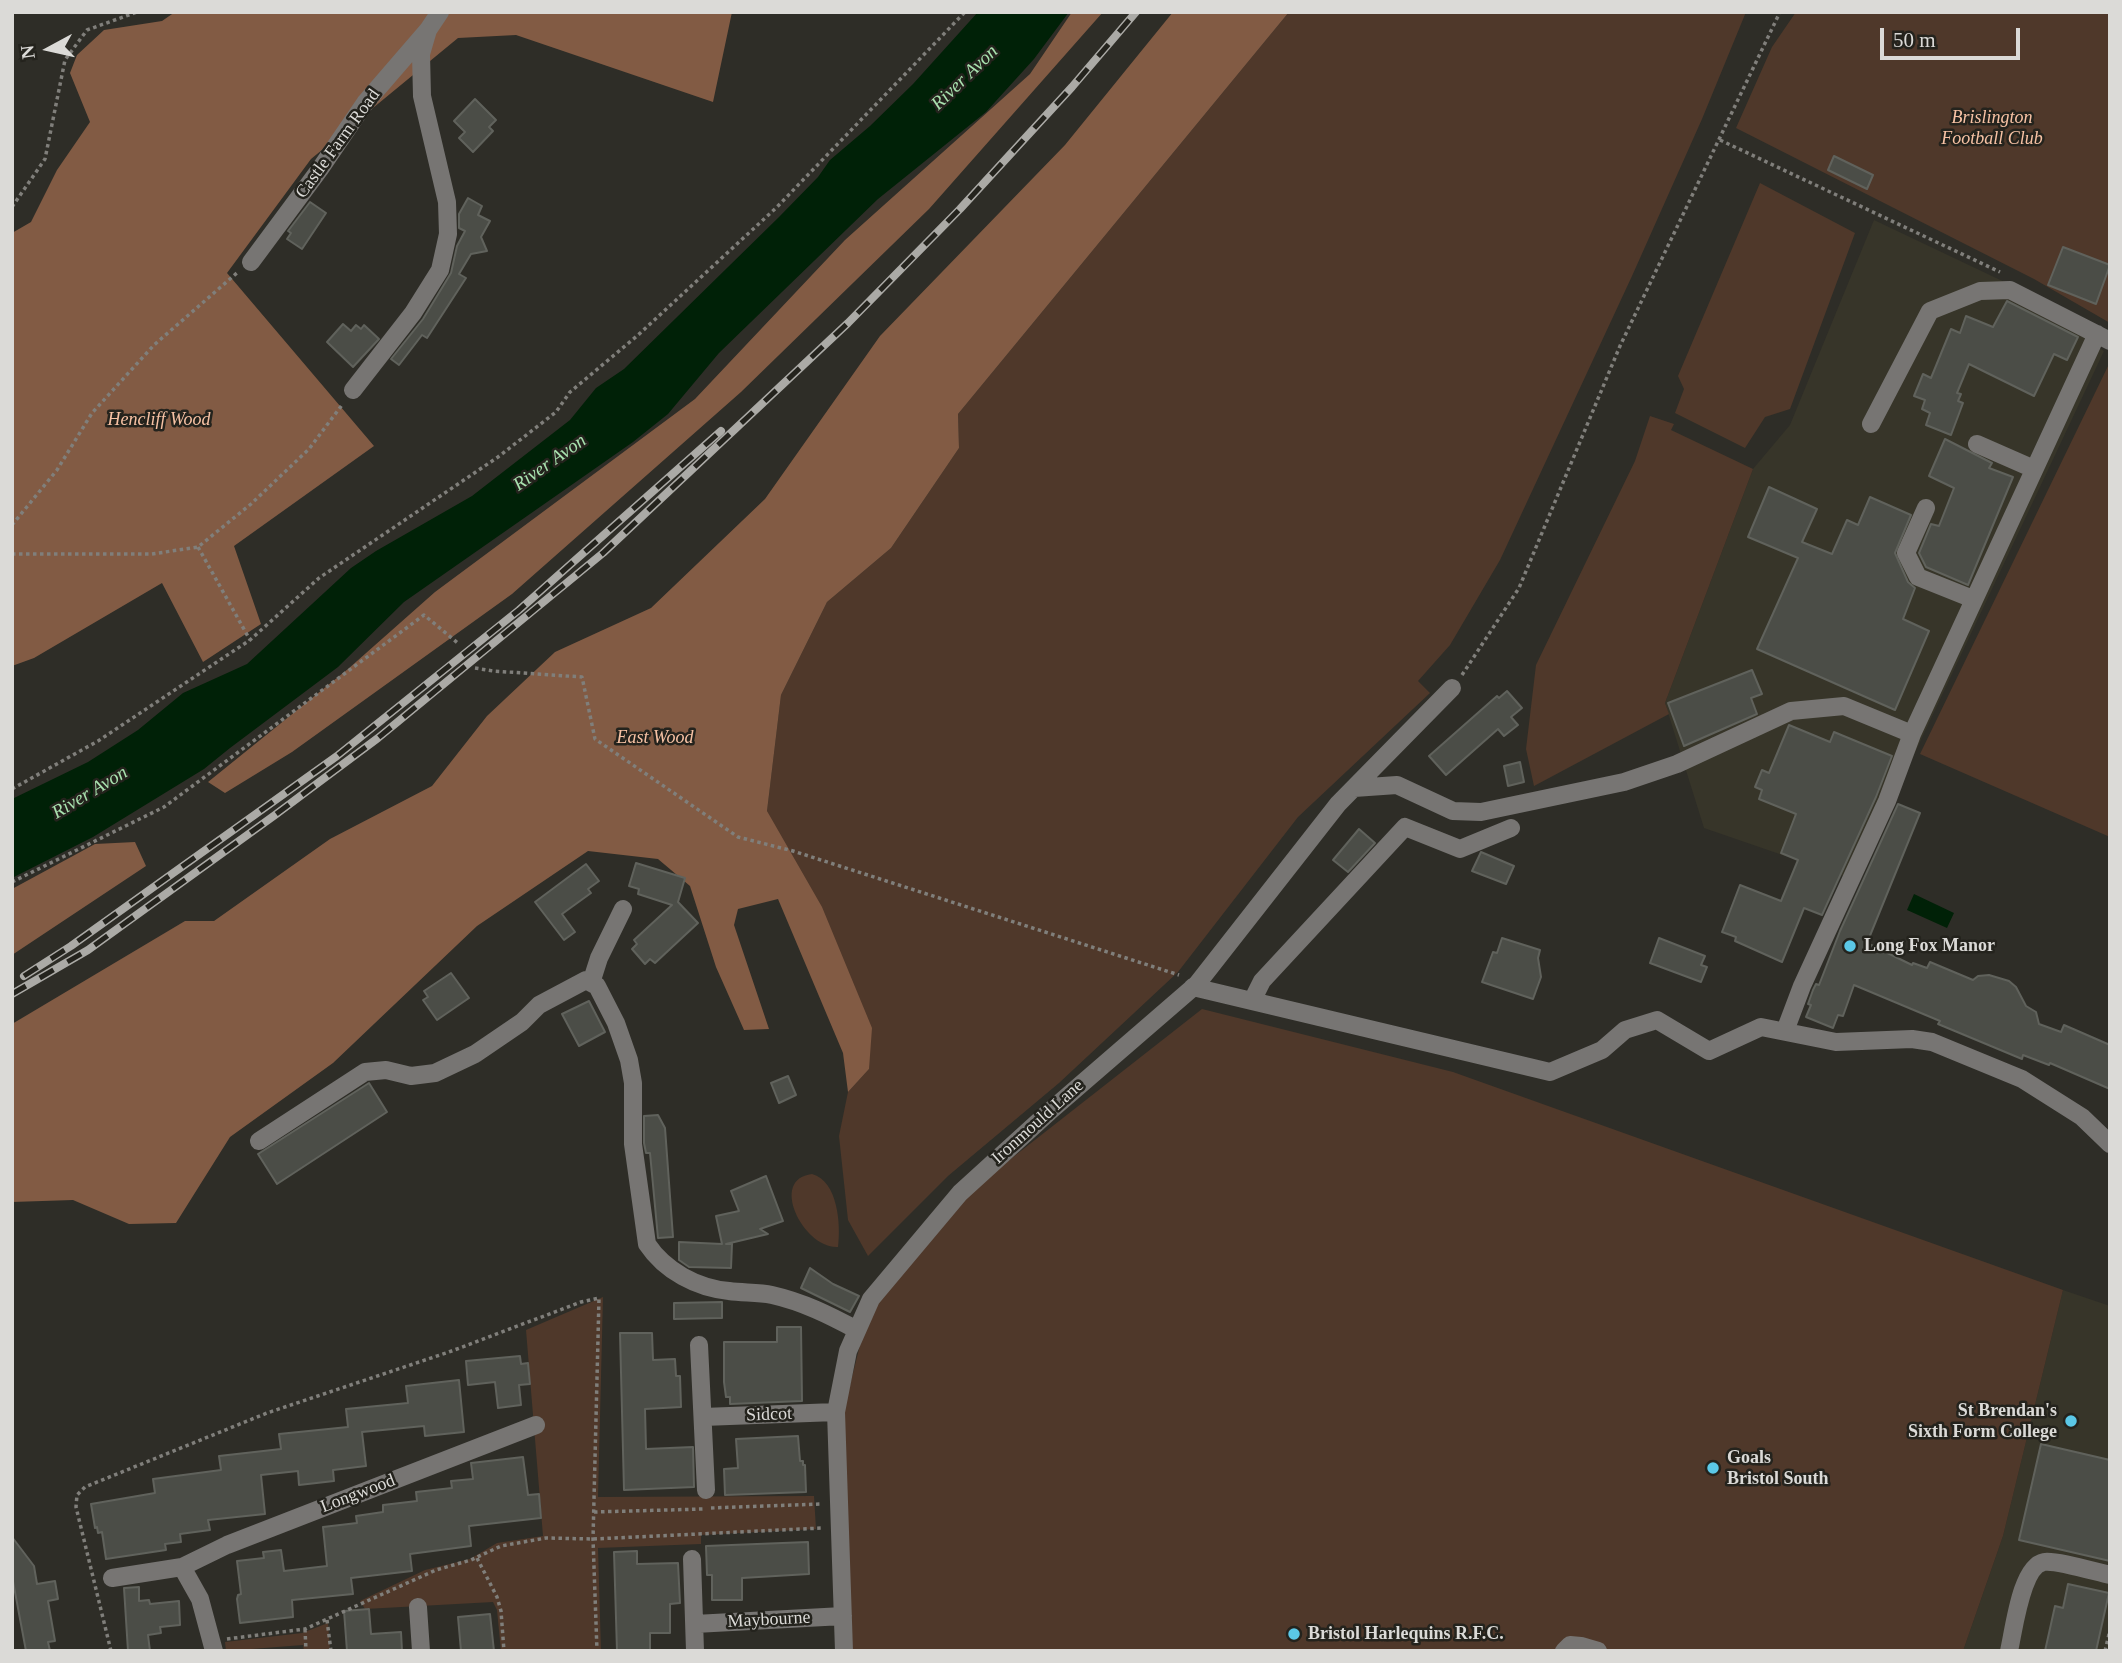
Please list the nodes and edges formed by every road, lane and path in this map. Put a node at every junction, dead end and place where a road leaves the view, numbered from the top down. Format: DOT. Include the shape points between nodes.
graph roads {
  1 [pos="137,12"];
  2 [pos="440,12"];
  3 [pos="965,12"];
  4 [pos="1780,12"];
  5 [pos="428,30"];
  6 [pos="1720,140"];
  7 [pos="12,207"];
  8 [pos="251,261"];
  9 [pos="2006,275"];
  10 [pos="2104,337"];
  11 [pos="353,390"];
  12 [pos="1871,425"];
  13 [pos="1977,444"];
  14 [pos="2034,469"];
  15 [pos="1926,508"];
  16 [pos="12,526"];
  17 [pos="198,547"];
  18 [pos="12,554"];
  19 [pos="1973,599"];
  20 [pos="250,640"];
  21 [pos="459,644"];
  22 [pos="475,668"];
  23 [pos="1452,688"];
  24 [pos="1912,734"];
  25 [pos="1354,788"];
  26 [pos="12,789"];
  27 [pos="1511,828"];
  28 [pos="12,882"];
  29 [pos="623,909"];
  30 [pos="591,983"];
  31 [pos="1195,985"];
  32 [pos="1252,1001"];
  33 [pos="1785,1031"];
  34 [pos="260,1140"];
  35 [pos="2110,1144"];
  36 [pos="857,1330"];
  37 [pos="699,1345"];
  38 [pos="836,1412"];
  39 [pos="703,1417"];
  40 [pos="536,1424"];
  41 [pos="706,1490"];
  42 [pos="838,1503"];
  43 [pos="594,1512"];
  44 [pos="839,1527"];
  45 [pos="593,1539"];
  46 [pos="477,1558"];
  47 [pos="692,1559"];
  48 [pos="182,1567"];
  49 [pos="2110,1575"];
  50 [pos="112,1578"];
  51 [pos="418,1607"];
  52 [pos="843,1616"];
  53 [pos="327,1620"];
  54 [pos="695,1624"];
  55 [pos="305,1629"];
  56 [pos="2110,1630"];
  57 [pos="213,1646"];
  58 [pos="111,1651"];
  59 [pos="306,1651"];
  60 [pos="331,1651"];
  61 [pos="421,1651"];
  62 [pos="504,1651"];
  63 [pos="597,1651"];
  64 [pos="695,1651"];
  65 [pos="844,1651"];
  66 [pos="1564,1651"];
  67 [pos="1598,1651"];
  68 [pos="2009,1651"];
  69 [pos="2105,1651"];
  1 -- 7 [label="path" via="87,30 65,61 45,159"];
  2 -- 5 [label="street, Castle Farm Road"];
  3 -- 20 [label="path" via="776,208 570,392 556,412 498,457 319,578"];
  4 -- 6 [label="path"];
  5 -- 8 [label="street, Castle Farm Road" via="365,103"];
  5 -- 11 [label="street, Castle Farm Road" via="421,54 422,96 447,202 448,234 440,270"];
  6 -- 9 [label="path"];
  6 -- 23 [label="path" via="1620,346 1520,588"];
  8 -- 16 [label="path" via="154,345 92,413 57,470"];
  10 -- 12 [label="street" via="2010,290 1980,291 1930,311"];
  10 -- 14 [label="street"];
  11 -- 17 [label="path" via="309,449"];
  13 -- 14 [label="street"];
  14 -- 19 [label="street"];
  15 -- 19 [label="street" via="1906,553 1918,577"];
  17 -- 18 [label="path" via="152,554"];
  17 -- 20 [label="path"];
  19 -- 24 [label="street"];
  20 -- 26 [label="path" via="98,741"];
  21 -- 28 [label="path" via="424,615 164,807"];
  22 -- 31 [label="path" via="582,677 595,740 738,837 1171,972"];
  23 -- 25 [label="street, Ironmould Lane"];
  24 -- 25 [label="street" via="1844,706 1791,710 1677,764 1625,782 1481,812 1453,811 1397,785"];
  24 -- 33 [label="street" via="1887,802"];
  25 -- 31 [label="street, Ironmould Lane"];
  27 -- 32 [label="street" via="1460,849 1405,827 1262,981"];
  29 -- 30 [label="street"];
  30 -- 34 [label="street" via="586,980 539,1005 475,1054 435,1073 365,1072"];
  30 -- 36 [label="street" via="597,986 629,1060 633,1144 648,1244 655,1255 701,1286 808,1304"];
  31 -- 32 [label="street"];
  31 -- 36 [label="street, Ironmould Lane" via="960,1193 871,1298"];
  32 -- 33 [label="street" via="1550,1072 1602,1050 1625,1030 1657,1020 1709,1051 1761,1027"];
  33 -- 35 [label="street" via="1836,1042 1932,1042 2022,1079 2082,1117"];
  36 -- 38 [label="street, Ironmould Lane" via="848,1351"];
  37 -- 39 [label="street"];
  38 -- 39 [label="street, Sidcot"];
  38 -- 42 [label="street, Ironmould Lane"];
  39 -- 41 [label="street"];
  40 -- 48 [label="street, Longwood"];
  42 -- 43 [label="path"];
  42 -- 44 [label="street, Ironmould Lane"];
  43 -- 45 [label="path"];
  43 -- 58 [label="path" via="599,1298 267,1413 85,1487 77,1495 76,1507"];
  44 -- 45 [label="path"];
  44 -- 52 [label="street, Ironmould Lane"];
  45 -- 46 [label="path" via="546,1538 501,1546"];
  45 -- 63 [label="path"];
  46 -- 53 [label="path" via="436,1570"];
  46 -- 62 [label="path" via="497,1597"];
  47 -- 54 [label="street"];
  48 -- 50 [label="street, Longwood"];
  48 -- 57 [label="street" via="200,1599"];
  49 -- 68 [label="street" via="2046,1561 2035,1566 2026,1577"];
  51 -- 61 [label="street"];
  52 -- 54 [label="street, Maybourne"];
  52 -- 65 [label="street, Ironmould Lane"];
  53 -- 55 [label="path"];
  53 -- 60 [label="path"];
  54 -- 64 [label="street"];
  55 -- 57 [label="path"];
  55 -- 59 [label="path"];
  56 -- 69 [label="path"];
  66 -- 67 [label="street" via="1570,1645"];
}
